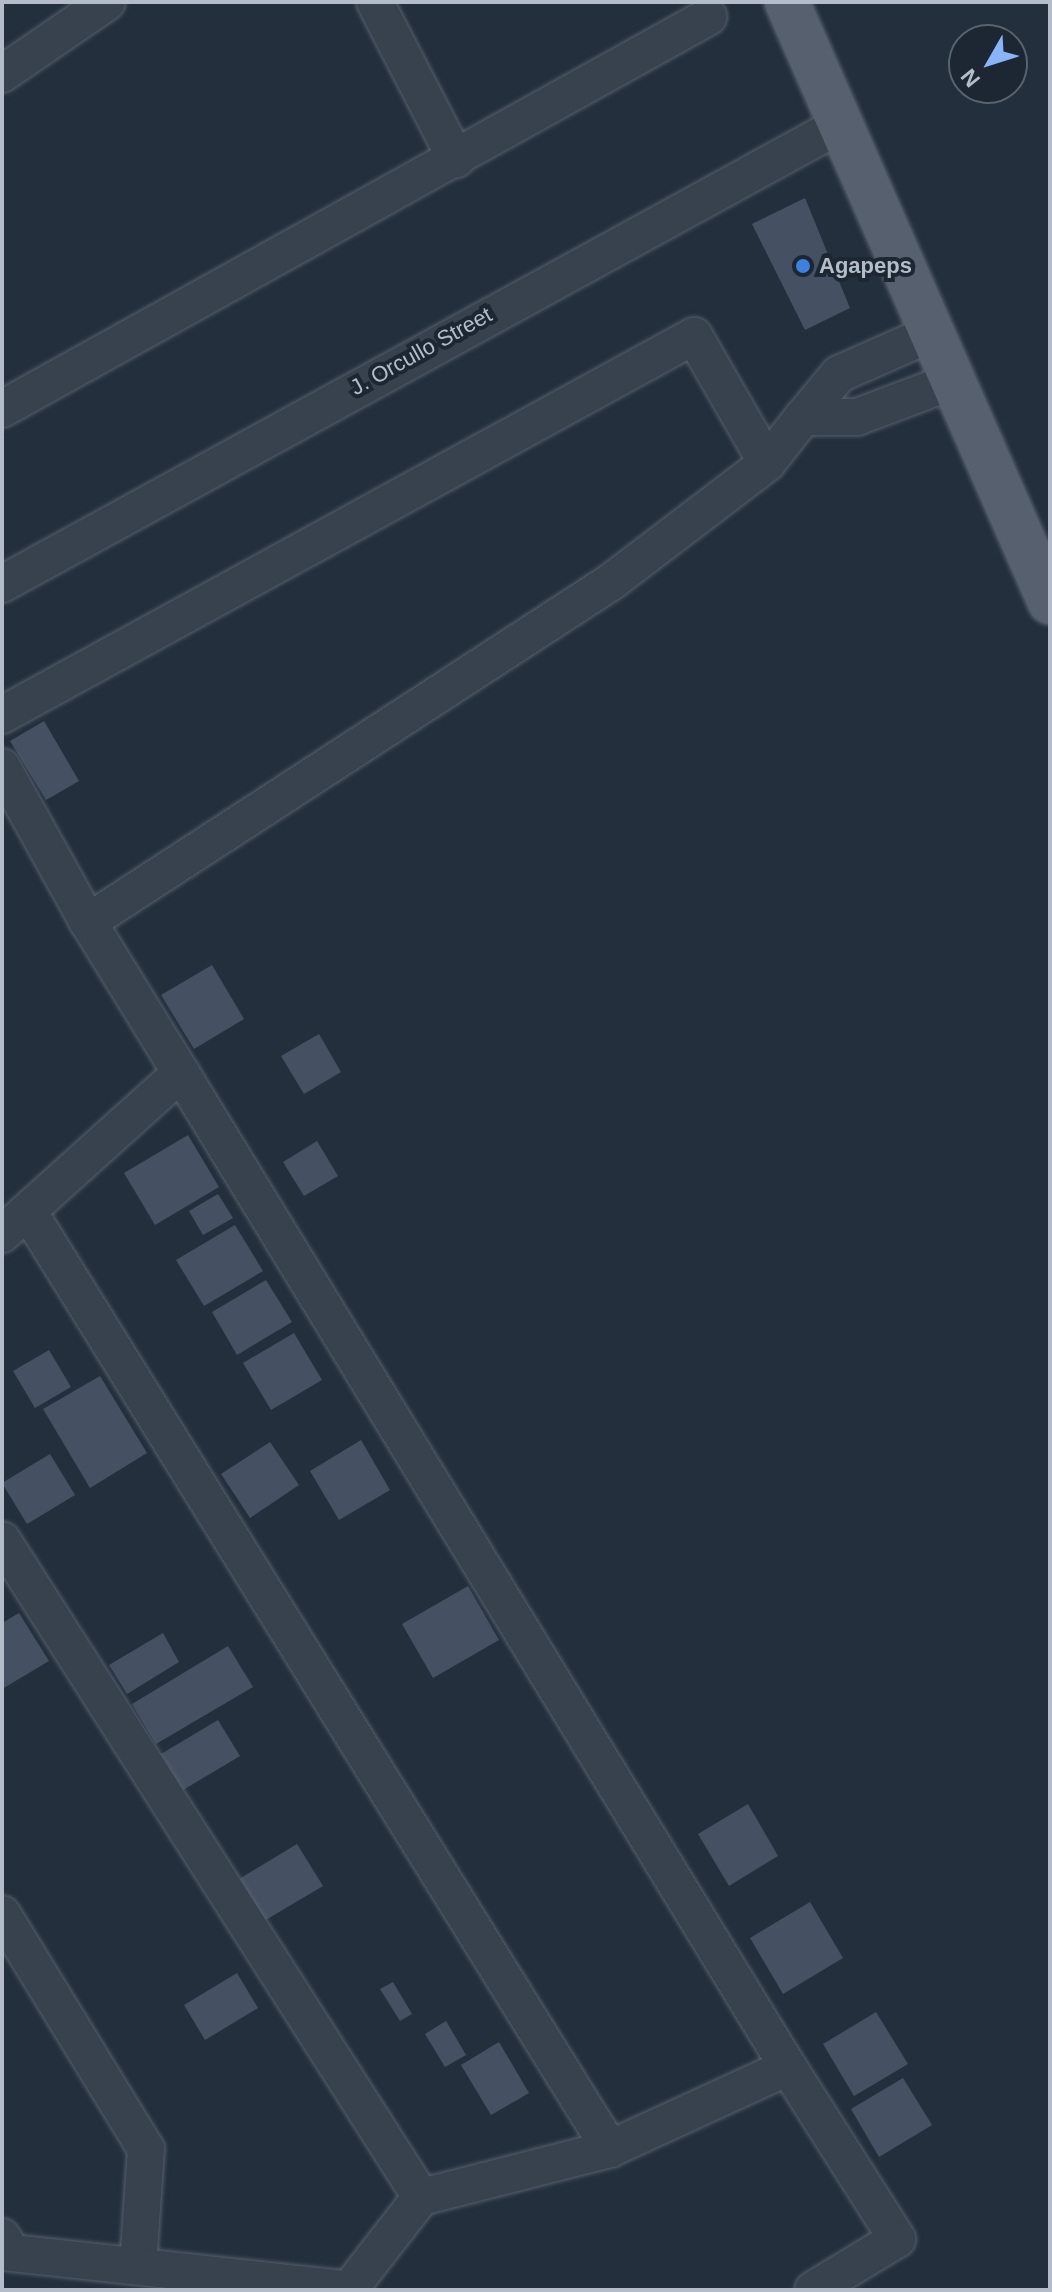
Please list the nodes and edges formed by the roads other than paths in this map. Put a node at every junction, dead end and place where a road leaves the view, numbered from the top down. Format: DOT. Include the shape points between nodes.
graph roads {
  1 [pos="107,2"];
  2 [pos="375,2"];
  3 [pos="787,2"];
  4 [pos="708,17"];
  5 [pos="2,74"];
  6 [pos="842,124"];
  7 [pos="456,159"];
  8 [pos="932,333"];
  9 [pos="867,361"];
  10 [pos="953,381"];
  11 [pos="886,406"];
  12 [pos="2,409"];
  13 [pos="803,417"];
  14 [pos="767,463"];
  15 [pos="2,584"];
  16 [pos="1050,602"];
  17 [pos="2,715"];
  18 [pos="2,767"];
  19 [pos="88,922"];
  20 [pos="181,1073"];
  21 [pos="15,1222"];
  22 [pos="2,1540"];
  23 [pos="2,1914"];
  24 [pos="788,2067"];
  25 [pos="610,2149"];
  26 [pos="421,2197"];
  27 [pos="2,2237"];
  28 [pos="138,2265"];
  29 [pos="352,2289"];
  30 [pos="813,2290"];
  1 -- 5 [label="street"];
  2 -- 7 [label="street"];
  3 -- 6 [label="main road"];
  4 -- 7 [label="street"];
  6 -- 8 [label="main road"];
  6 -- 15 [label="street, J. Orcullo Street"];
  7 -- 12 [label="street"];
  8 -- 9 [label="street"];
  8 -- 10 [label="main road"];
  9 -- 11 [label="street"];
  9 -- 13 [label="street" via="839,374"];
  10 -- 11 [label="street"];
  10 -- 16 [label="main road"];
  11 -- 13 [label="street" via="830,421"];
  13 -- 14 [label="street"];
  14 -- 17 [label="street" via="694,336"];
  14 -- 19 [label="street" via="611,582"];
  18 -- 19 [label="street"];
  19 -- 20 [label="street"];
  20 -- 21 [label="street"];
  20 -- 24 [label="street"];
  21 -- 25 [label="street"];
  22 -- 26 [label="street"];
  23 -- 28 [label="street" via="146,2149"];
  24 -- 25 [label="street"];
  24 -- 30 [label="street" via="897,2239"];
  25 -- 26 [label="street"];
  26 -- 29 [label="street"];
  27 -- 28 [label="street" via="12,2253"];
  28 -- 29 [label="street"];
}
